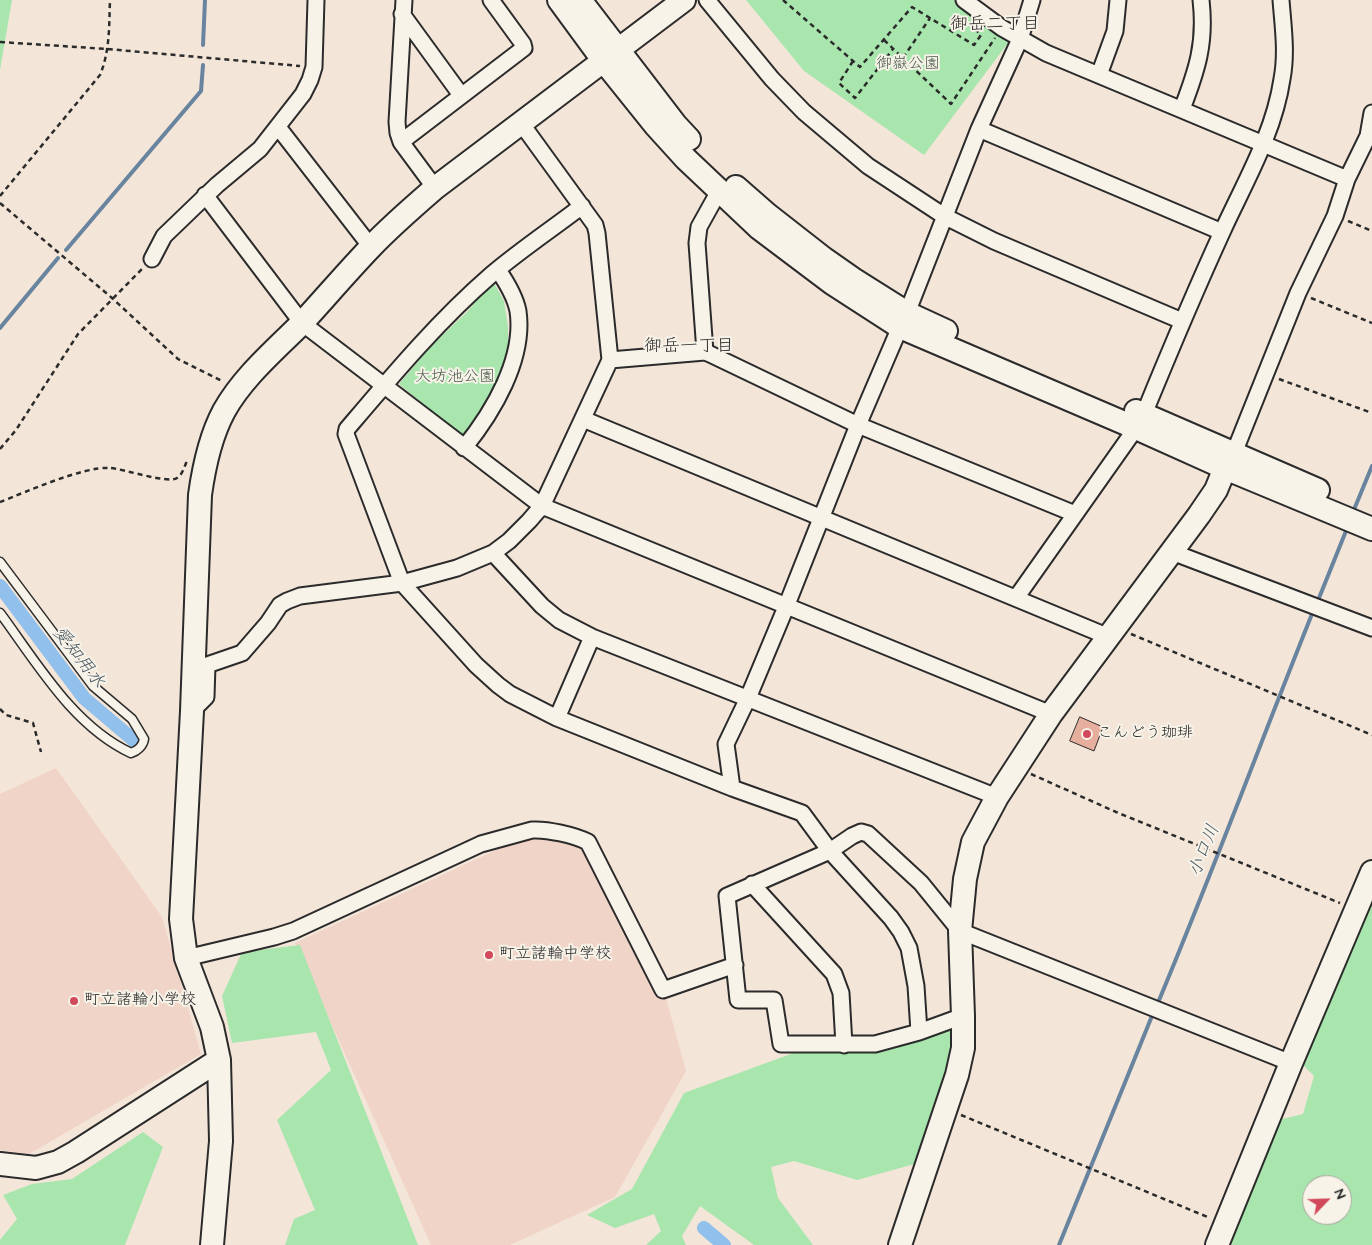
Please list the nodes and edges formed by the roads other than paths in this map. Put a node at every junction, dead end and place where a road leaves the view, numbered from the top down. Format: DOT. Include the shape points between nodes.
graph roads {
  1 [pos="316,0"];
  2 [pos="491,0"];
  3 [pos="559,0"];
  4 [pos="580,0"];
  5 [pos="684,0"];
  6 [pos="707,0"];
  7 [pos="1032,0"];
  8 [pos="1118,0"];
  9 [pos="1201,0"];
  10 [pos="1281,0"];
  11 [pos="403,7"];
  12 [pos="962,7"];
  13 [pos="1020,39"];
  14 [pos="610,55"];
  15 [pos="1100,75"];
  16 [pos="461,95"];
  17 [pos="1182,109"];
  18 [pos="1372,114"];
  19 [pos="520,123"];
  20 [pos="278,127"];
  21 [pos="979,129"];
  22 [pos="401,142"];
  23 [pos="1263,145"];
  24 [pos="1348,179"];
  25 [pos="435,188"];
  26 [pos="719,191"];
  27 [pos="205,195"];
  28 [pos="582,206"];
  29 [pos="944,216"];
  30 [pos="1222,232"];
  31 [pos="371,247"];
  32 [pos="152,259"];
  33 [pos="498,270"];
  34 [pos="903,320"];
  35 [pos="1182,321"];
  36 [pos="302,323"];
  37 [pos="705,352"];
  38 [pos="610,360"];
  39 [pos="383,386"];
  40 [pos="583,419"];
  41 [pos="1140,421"];
  42 [pos="858,425"];
  43 [pos="464,448"];
  44 [pos="1229,460"];
  45 [pos="542,506"];
  46 [pos="1337,507"];
  47 [pos="1372,513"];
  48 [pos="1075,514"];
  49 [pos="821,518"];
  50 [pos="1372,529"];
  51 [pos="1172,552"];
  52 [pos="493,553"];
  53 [pos="0,562"];
  54 [pos="402,584"];
  55 [pos="1016,598"];
  56 [pos="786,606"];
  57 [pos="0,613"];
  58 [pos="1372,628"];
  59 [pos="1112,633"];
  60 [pos="592,637"];
  61 [pos="748,698"];
  62 [pos="192,711"];
  63 [pos="1051,714"];
  64 [pos="557,718"];
  65 [pos="732,788"];
  66 [pos="997,796"];
  67 [pos="830,851"];
  68 [pos="1372,872"];
  69 [pos="752,884"];
  70 [pos="960,931"];
  71 [pos="186,958"];
  72 [pos="735,965"];
  73 [pos="963,1016"];
  74 [pos="919,1032"];
  75 [pos="844,1045"];
  76 [pos="219,1060"];
  77 [pos="1291,1063"];
  78 [pos="0,1164"];
  79 [pos="212,1245"];
  80 [pos="900,1245"];
  81 [pos="1217,1245"];
  1 -- 20 [label="street" via="314,67 303,94"];
  2 -- 16 [label="street" via="524,48"];
  3 -- 14 [label="street"];
  4 -- 14 [label="street"];
  5 -- 14 [label="street"];
  6 -- 29 [label="street" via="750,54 804,112 868,166"];
  7 -- 13 [label="street"];
  8 -- 15 [label="street" via="1115,31"];
  9 -- 17 [label="street" via="1203,23 1199,59"];
  10 -- 23 [label="street" via="1285,61"];
  11 -- 16 [label="street"];
  11 -- 22 [label="street" via="397,122"];
  12 -- 13 [label="street"];
  13 -- 15 [label="street"];
  13 -- 21 [label="street"];
  14 -- 19 [label="street"];
  14 -- 26 [label="street" via="656,126"];
  14 -- 34 [label="street" via="730,182"];
  15 -- 17 [label="street"];
  16 -- 22 [label="street"];
  17 -- 23 [label="street"];
  18 -- 24 [label="street" via="1368,136"];
  19 -- 25 [label="street"];
  19 -- 28 [label="street"];
  20 -- 27 [label="street" via="260,149"];
  20 -- 31 [label="street"];
  21 -- 29 [label="street"];
  21 -- 30 [label="street"];
  22 -- 25 [label="street"];
  23 -- 24 [label="street"];
  23 -- 30 [label="street"];
  24 -- 44 [label="street"];
  25 -- 31 [label="street"];
  26 -- 34 [label="street" via="804,264"];
  26 -- 37 [label="street" via="699,226 697,243"];
  27 -- 32 [label="street" via="164,236"];
  27 -- 36 [label="street"];
  28 -- 33 [label="street"];
  28 -- 38 [label="street" via="597,233"];
  29 -- 34 [label="street"];
  29 -- 35 [label="street" via="994,241"];
  30 -- 35 [label="street"];
  31 -- 36 [label="street"];
  33 -- 39 [label="street" via="461,302"];
  33 -- 43 [label="street" via="510,288 518,311 517,343 512,366 499,394 478,431"];
  34 -- 41 [label="street" via="971,343"];
  34 -- 42 [label="street"];
  35 -- 41 [label="street"];
  36 -- 39 [label="street"];
  36 -- 62 [label="street" via="238,390 221,417 209,447 200,495"];
  37 -- 38 [label="street"];
  37 -- 42 [label="street"];
  38 -- 40 [label="street"];
  39 -- 43 [label="street"];
  39 -- 54 [label="street" via="346,434"];
  40 -- 45 [label="street"];
  40 -- 49 [label="street"];
  41 -- 44 [label="street"];
  41 -- 48 [label="street"];
  42 -- 48 [label="street"];
  42 -- 49 [label="street"];
  43 -- 45 [label="street"];
  44 -- 46 [label="street"];
  44 -- 51 [label="street" via="1216,490"];
  45 -- 52 [label="street" via="515,536"];
  45 -- 56 [label="street"];
  46 -- 47 [label="street"];
  46 -- 50 [label="street"];
  48 -- 55 [label="street"];
  49 -- 55 [label="street"];
  49 -- 56 [label="street"];
  51 -- 58 [label="street"];
  51 -- 59 [label="street"];
  52 -- 54 [label="street" via="457,568"];
  52 -- 60 [label="street" via="542,606 559,620"];
  53 -- 57 [label="lane" via="93,686 132,719 144,739 143,744 131,753 112,744 90,727 71,707"];
  54 -- 62 [label="street" via="300,596 280,605 242,653 207,665 206,697"];
  54 -- 64 [label="street" via="498,685"];
  55 -- 59 [label="street"];
  56 -- 61 [label="street"];
  56 -- 63 [label="street"];
  59 -- 63 [label="street"];
  60 -- 61 [label="street"];
  60 -- 64 [label="street"];
  61 -- 65 [label="street" via="726,744"];
  61 -- 66 [label="street"];
  62 -- 71 [label="street" via="180,919"];
  63 -- 66 [label="street"];
  64 -- 65 [label="street"];
  65 -- 67 [label="street" via="802,813"];
  66 -- 70 [label="street" via="973,842 965,879"];
  67 -- 69 [label="street"];
  67 -- 70 [label="street" via="852,836 861,832 868,834 921,883"];
  67 -- 74 [label="street" via="891,918 909,948"];
  68 -- 77 [label="street"];
  69 -- 72 [label="street" via="727,896"];
  69 -- 75 [label="street" via="834,974 841,993"];
  70 -- 73 [label="street"];
  70 -- 77 [label="street"];
  71 -- 72 [label="street" via="294,931 481,844 540,829 588,842 663,990"];
  71 -- 76 [label="street" via="212,1027"];
  72 -- 75 [label="street" via="738,1000 774,1000 780,1044"];
  73 -- 74 [label="street"];
  73 -- 80 [label="street" via="963,1048 957,1075"];
  74 -- 75 [label="street" via="875,1044"];
  76 -- 78 [label="street" via="58,1162 36,1168"];
  76 -- 79 [label="street" via="221,1141"];
  77 -- 81 [label="street"];
}
